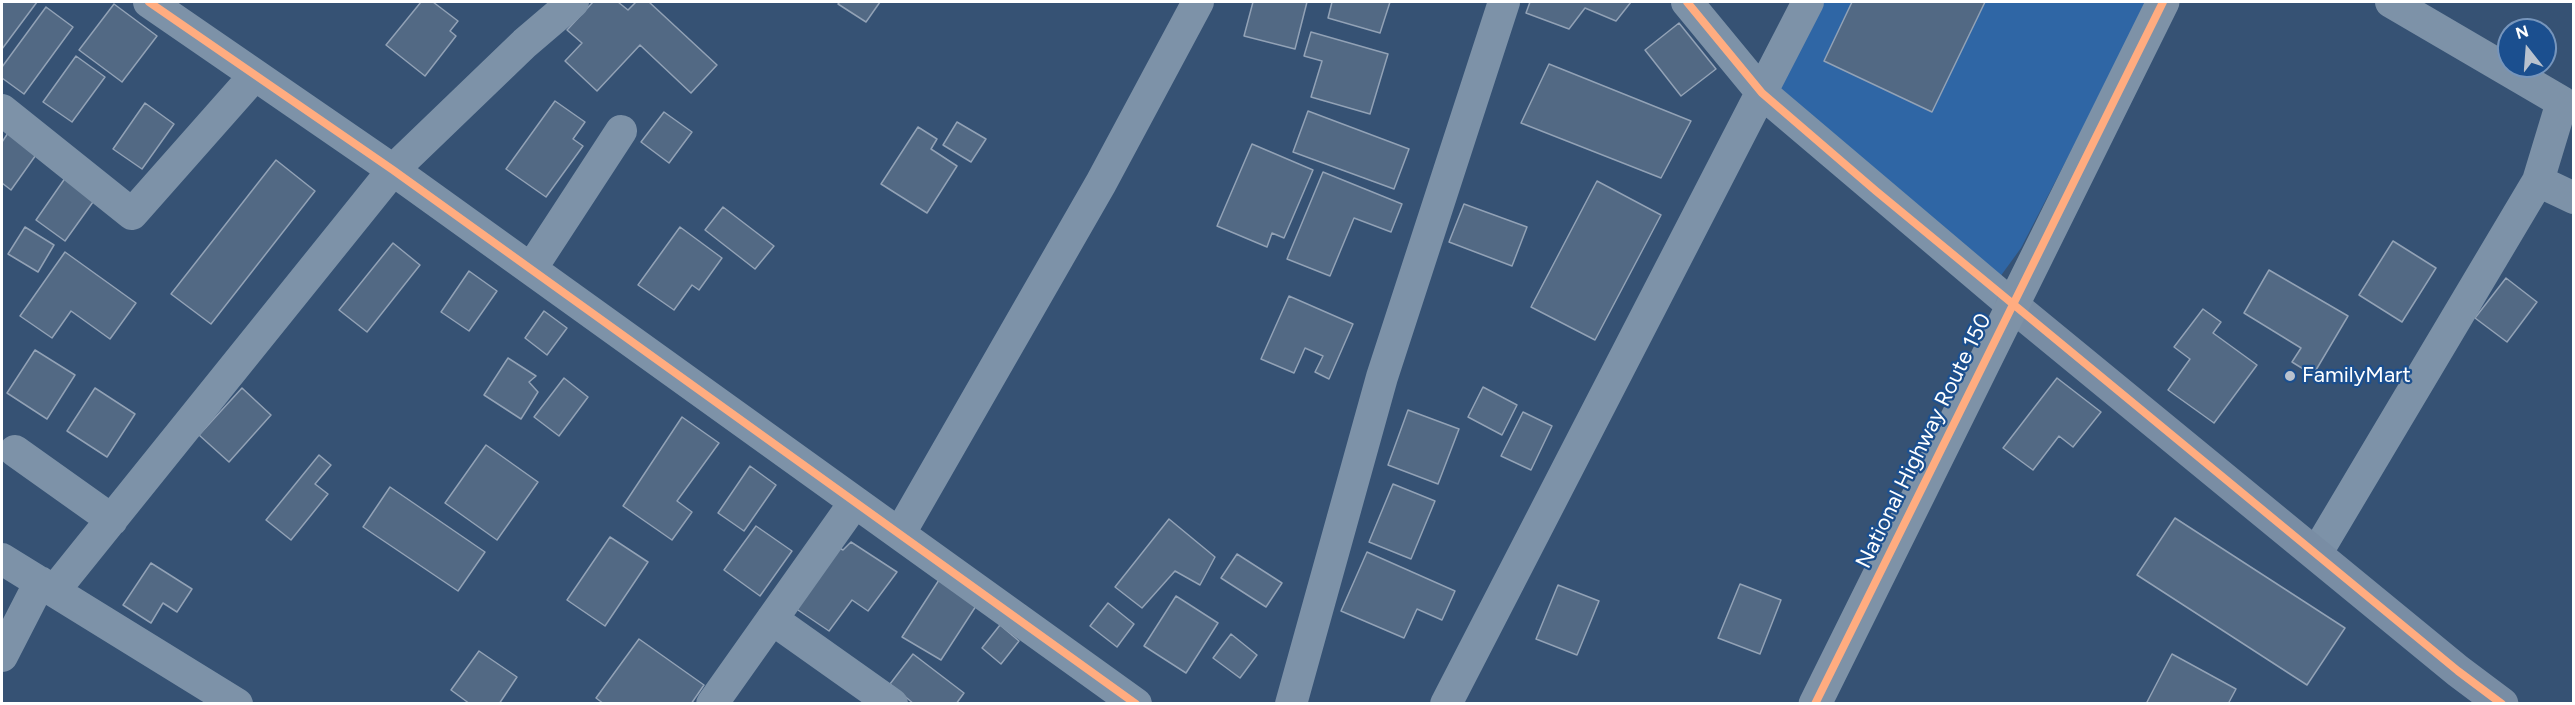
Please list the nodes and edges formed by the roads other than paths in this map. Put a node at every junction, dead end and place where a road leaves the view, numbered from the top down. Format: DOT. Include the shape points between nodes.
graph roads {
  1 [pos="149,2"];
  2 [pos="573,2"];
  3 [pos="1198,2"];
  4 [pos="1504,2"];
  5 [pos="1687,2"];
  6 [pos="1808,2"];
  7 [pos="2163,2"];
  8 [pos="2391,2"];
  9 [pos="255,75"];
  10 [pos="1762,93"];
  11 [pos="2,110"];
  12 [pos="621,131"];
  13 [pos="393,170"];
  14 [pos="2538,180"];
  15 [pos="2574,198"];
  16 [pos="531,269"];
  17 [pos="2012,305"];
  18 [pos="15,451"];
  19 [pos="855,502"];
  20 [pos="112,520"];
  21 [pos="900,533"];
  22 [pos="2316,554"];
  23 [pos="2,559"];
  24 [pos="47,586"];
  25 [pos="772,619"];
  26 [pos="2,656"];
  27 [pos="237,704"];
  28 [pos="712,704"];
  29 [pos="892,704"];
  30 [pos="1136,704"];
  31 [pos="1291,704"];
  32 [pos="1446,704"];
  33 [pos="1815,704"];
  34 [pos="2502,704"];
  1 -- 9 [label="street"];
  2 -- 13 [label="street"];
  3 -- 21 [label="street" via="1101,183"];
  4 -- 31 [label="street" via="1382,377"];
  5 -- 10 [label="street"];
  6 -- 10 [label="street"];
  7 -- 17 [label="highway, National Highway Route 150"];
  8 -- 14 [label="street" via="2562,102"];
  9 -- 11 [label="street" via="132,214"];
  9 -- 13 [label="street"];
  10 -- 17 [label="street"];
  10 -- 32 [label="street"];
  12 -- 16 [label="street"];
  13 -- 16 [label="street"];
  13 -- 20 [label="street"];
  14 -- 15 [label="street"];
  14 -- 22 [label="street"];
  16 -- 19 [label="street"];
  17 -- 22 [label="street"];
  17 -- 33 [label="highway, National Highway Route 150"];
  18 -- 20 [label="street"];
  19 -- 21 [label="street"];
  19 -- 25 [label="street"];
  20 -- 24 [label="street"];
  21 -- 30 [label="street"];
  22 -- 34 [label="street"];
  23 -- 24 [label="street"];
  24 -- 26 [label="street"];
  24 -- 27 [label="street"];
  25 -- 28 [label="street"];
  25 -- 29 [label="street"];
}
